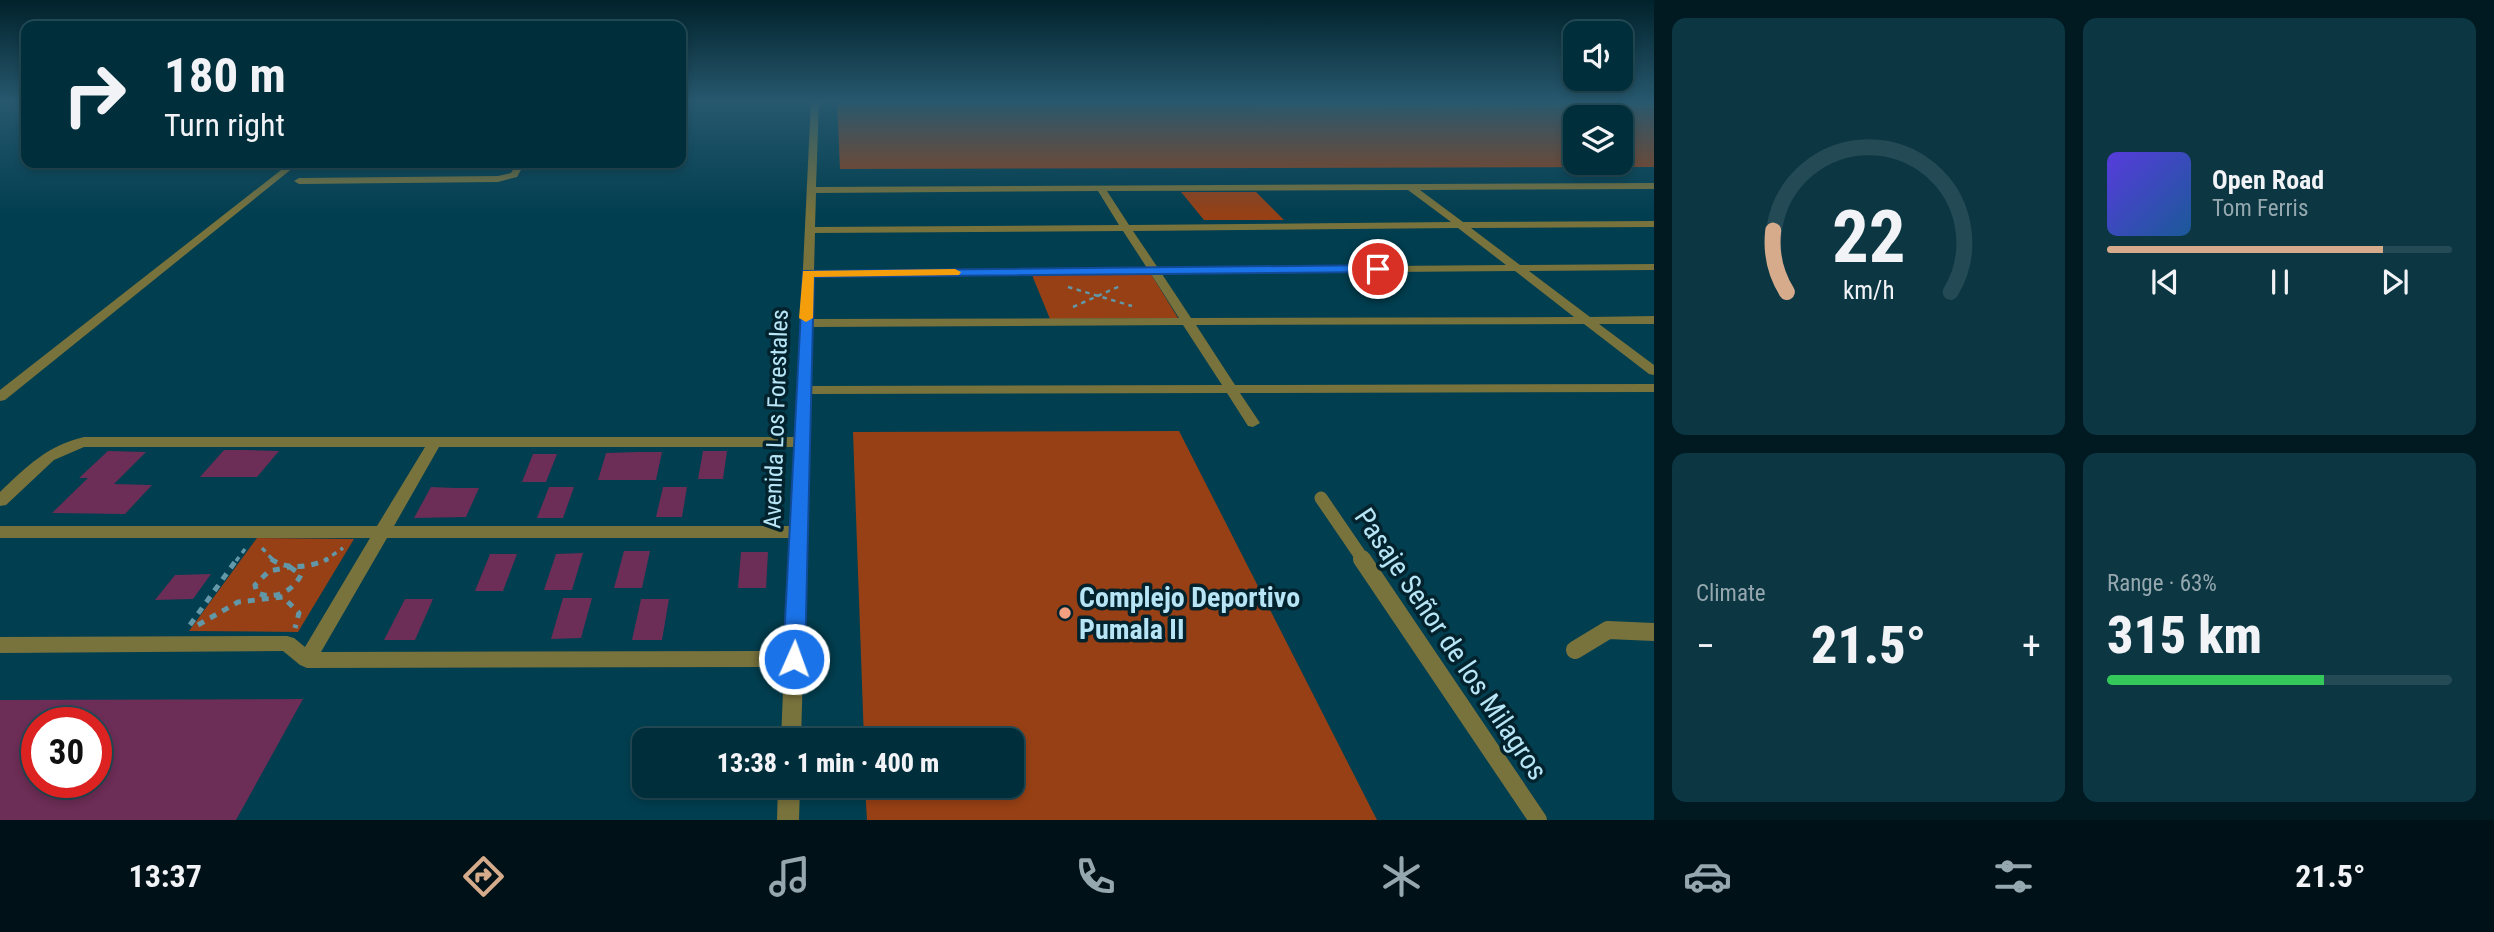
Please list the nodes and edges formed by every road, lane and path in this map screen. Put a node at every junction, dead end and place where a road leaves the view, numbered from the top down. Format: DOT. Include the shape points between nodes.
graph roads {
  1 [pos="813,138"];
  2 [pos="289,168"];
  3 [pos="518,168"];
  4 [pos="299,181"];
  5 [pos="1654,186"];
  6 [pos="1410,187"];
  7 [pos="1101,189"];
  8 [pos="811,190"];
  9 [pos="1654,224"];
  10 [pos="1461,225"];
  11 [pos="1126,228"];
  12 [pos="810,230"];
  13 [pos="1654,267"];
  14 [pos="1517,268"];
  15 [pos="1154,271"];
  16 [pos="808,274"];
  17 [pos="1064,286"];
  18 [pos="1120,286"];
  19 [pos="1098,296"];
  20 [pos="1136,307"];
  21 [pos="1587,320"];
  22 [pos="1654,320"];
  23 [pos="1187,321"];
  24 [pos="1050,322"];
  25 [pos="806,323"];
  26 [pos="1654,371"];
  27 [pos="1654,388"];
  28 [pos="1231,389"];
  29 [pos="803,390"];
  30 [pos="0,397"];
  31 [pos="1253,423"];
  32 [pos="801,442"];
  33 [pos="434,443"];
  34 [pos="1321,498"];
  35 [pos="0,501"];
  36 [pos="353,531"];
  37 [pos="382,531"];
  38 [pos="0,532"];
  39 [pos="265,532"];
  40 [pos="798,532"];
  41 [pos="290,567"];
  42 [pos="267,597"];
  43 [pos="1654,632"];
  44 [pos="180,643"];
  45 [pos="287,643"];
  46 [pos="0,645"];
  47 [pos="1575,650"];
  48 [pos="794,659"];
  49 [pos="307,660"];
  50 [pos="791,728"];
  51 [pos="789,798"];
  52 [pos="788,820"];
  53 [pos="1538,820"];
  1 -- 8 [label="street, Avenida Los Forestales"];
  2 -- 30 [label="street"];
  3 -- 4 [label="street" via="514,175 498,179"];
  5 -- 6 [label="street"];
  6 -- 7 [label="street"];
  6 -- 10 [label="street"];
  7 -- 8 [label="street"];
  7 -- 11 [label="street"];
  8 -- 12 [label="street, Avenida Los Forestales"];
  9 -- 10 [label="street"];
  10 -- 11 [label="street"];
  10 -- 14 [label="street"];
  11 -- 12 [label="street"];
  11 -- 15 [label="street"];
  12 -- 16 [label="street, Avenida Los Forestales"];
  13 -- 14 [label="street"];
  14 -- 15 [label="street"];
  14 -- 21 [label="street"];
  15 -- 16 [label="street"];
  15 -- 23 [label="street"];
  16 -- 25 [label="street, Avenida Los Forestales"];
  17 -- 19 [label="path"];
  18 -- 19 [label="path"];
  19 -- 20 [label="path"];
  19 -- 24 [label="path" via="1049,317"];
  21 -- 22 [label="street"];
  21 -- 23 [label="street"];
  21 -- 26 [label="street"];
  23 -- 24 [label="street"];
  23 -- 28 [label="street"];
  24 -- 25 [label="street"];
  25 -- 29 [label="street, Avenida Los Forestales"];
  27 -- 28 [label="street"];
  28 -- 29 [label="street"];
  28 -- 31 [label="street"];
  29 -- 32 [label="street, Avenida Los Forestales"];
  32 -- 33 [label="street"];
  32 -- 40 [label="street, Avenida Los Forestales"];
  33 -- 35 [label="street" via="67,444"];
  33 -- 37 [label="street"];
  34 -- 53 [label="lane, Pasaje Señor de los Milagros"];
  36 -- 37 [label="street"];
  36 -- 39 [label="street"];
  36 -- 41 [label="path" via="341,552 314,564"];
  37 -- 40 [label="street"];
  37 -- 49 [label="street"];
  38 -- 39 [label="street"];
  39 -- 41 [label="path" via="265,555"];
  39 -- 44 [label="path"];
  40 -- 48 [label="street, Avenida Los Forestales"];
  41 -- 42 [label="path" via="300,575 296,585"];
  41 -- 42 [label="path" via="269,571 258,580 255,590"];
  42 -- 44 [label="path" via="253,597 221,609"];
  42 -- 45 [label="path" via="283,597 299,613"];
  43 -- 47 [label="lane" via="1608,629"];
  44 -- 45 [label="street"];
  44 -- 46 [label="street"];
  45 -- 49 [label="street"];
  48 -- 49 [label="street"];
  48 -- 50 [label="street, Avenida Los Forestales"];
  51 -- 52 [label="street"];
}
